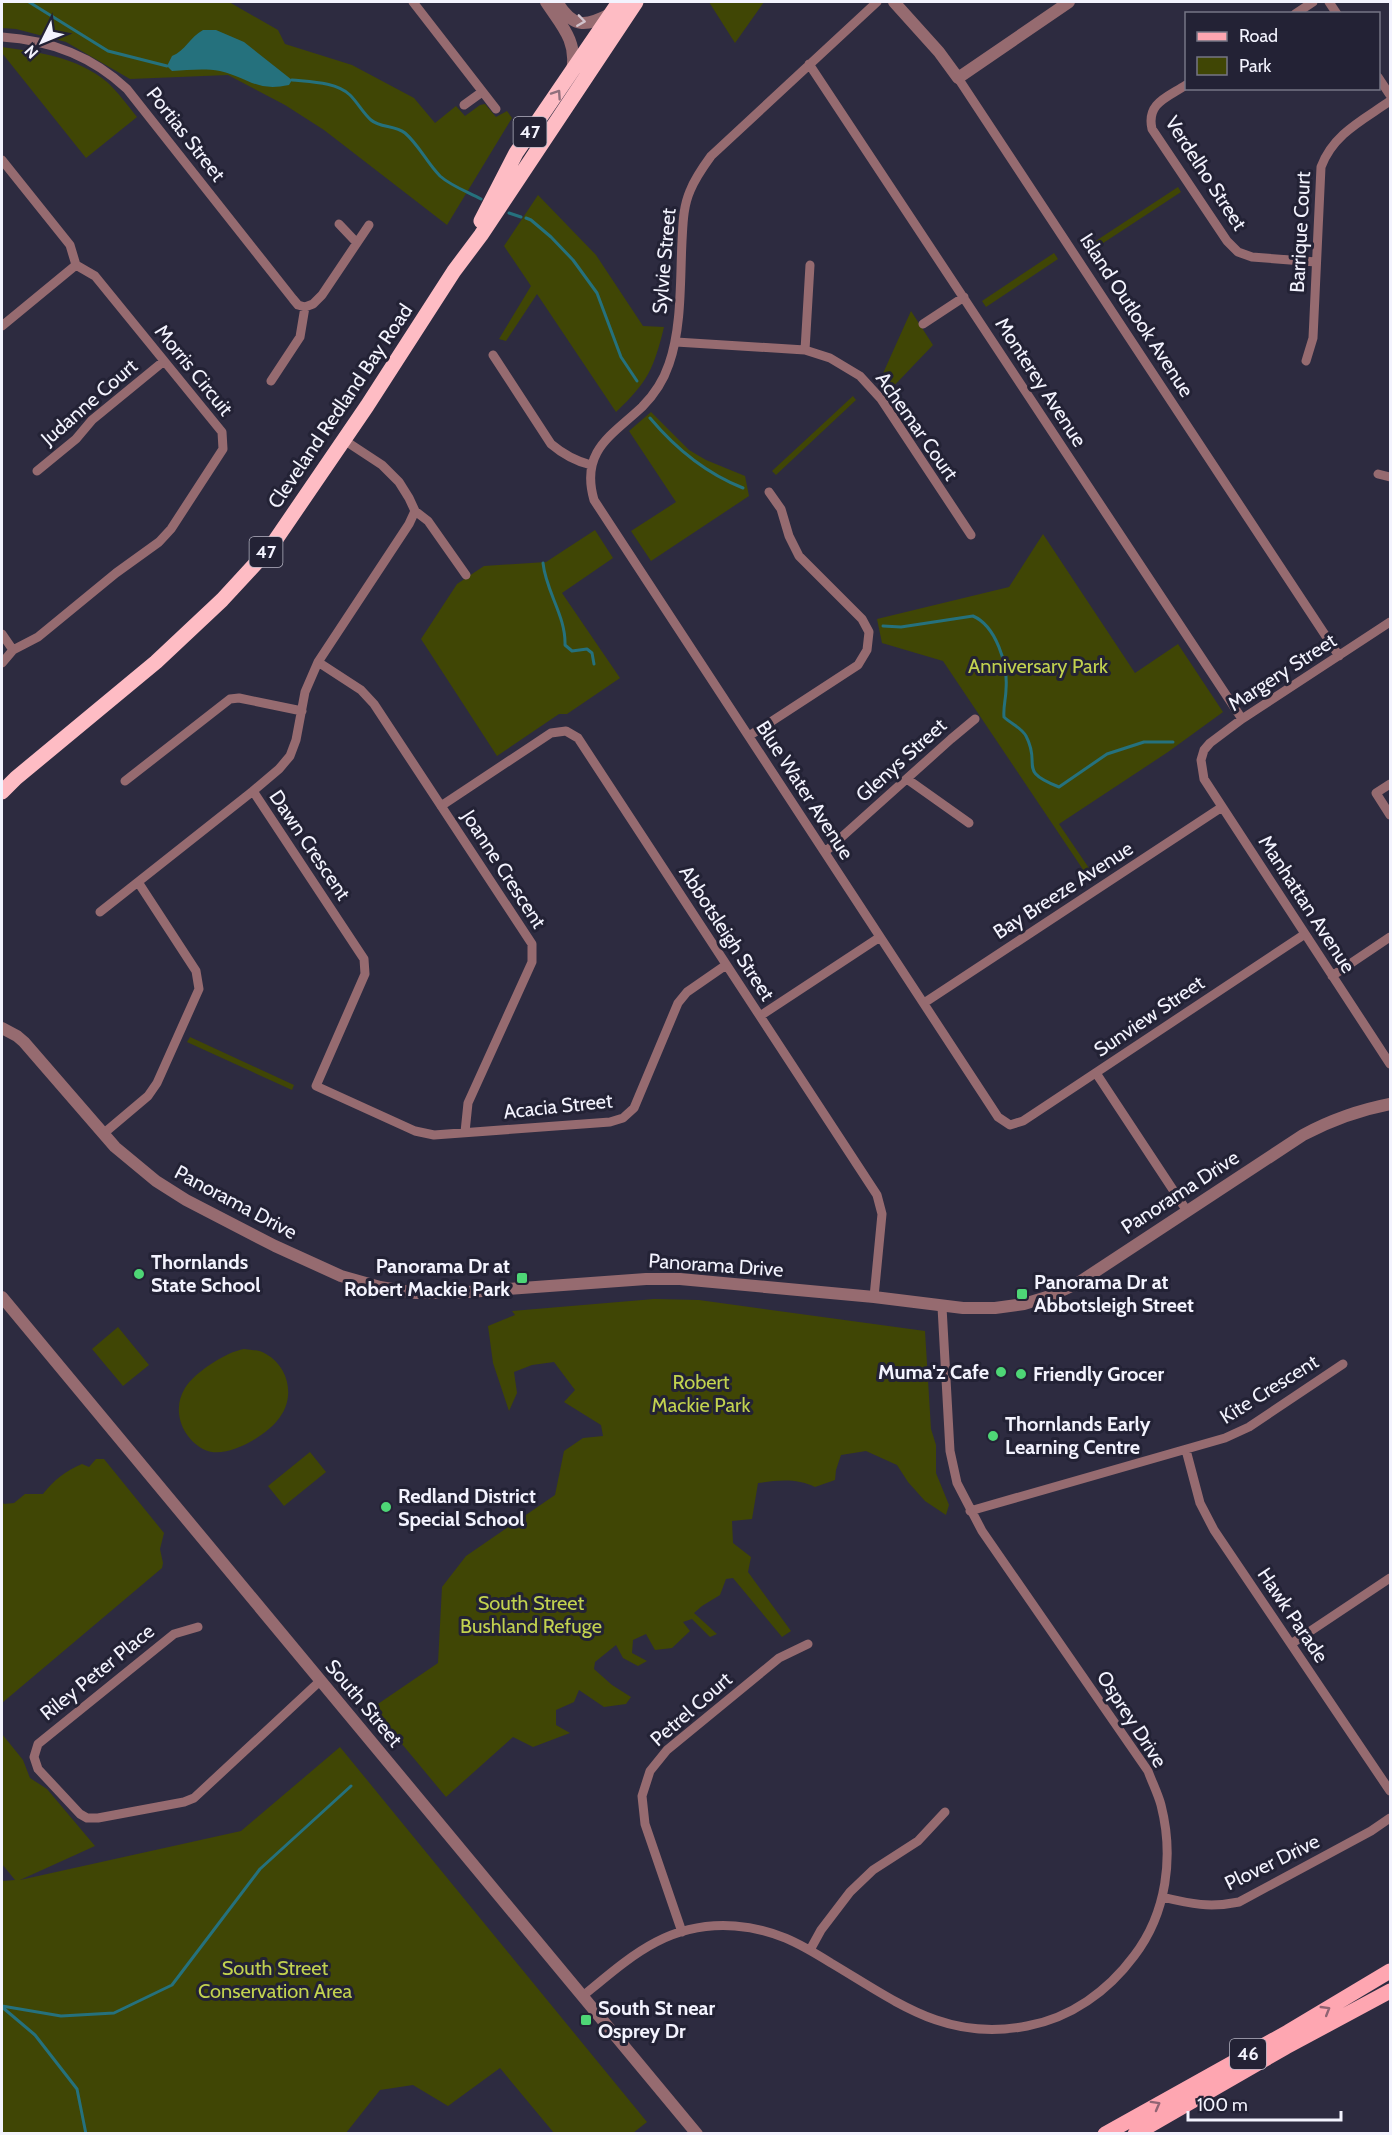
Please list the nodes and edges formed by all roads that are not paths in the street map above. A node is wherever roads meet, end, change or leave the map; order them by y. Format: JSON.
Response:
{"nodes":[{"id":1,"x":412,"y":2,"type":"edge"},
{"id":2,"x":546,"y":2,"type":"edge"},
{"id":3,"x":556,"y":2,"type":"edge"},
{"id":4,"x":636,"y":2,"type":"edge"},
{"id":5,"x":877,"y":2,"type":"edge"},
{"id":6,"x":894,"y":2,"type":"edge"},
{"id":7,"x":1069,"y":2,"type":"edge"},
{"id":8,"x":1313,"y":2,"type":"edge"},
{"id":9,"x":616,"y":7,"type":"edge"},
{"id":10,"x":1297,"y":12,"type":"edge"},
{"id":11,"x":2,"y":37,"type":"edge"},
{"id":12,"x":809,"y":64,"type":"junction"},
{"id":13,"x":571,"y":72,"type":"junction"},
{"id":14,"x":958,"y":78,"type":"junction"},
{"id":15,"x":1380,"y":80,"type":"edge"},
{"id":16,"x":1185,"y":86,"type":"edge"},
{"id":17,"x":482,"y":92,"type":"junction"},
{"id":18,"x":1390,"y":95,"type":"edge"},
{"id":19,"x":574,"y":96,"type":"junction"},
{"id":20,"x":1390,"y":101,"type":"edge"},
{"id":21,"x":464,"y":105,"type":"dead end"},
{"id":22,"x":496,"y":109,"type":"dead end"},
{"id":23,"x":516,"y":153,"type":"junction"},
{"id":24,"x":3,"y":166,"type":"edge"},
{"id":25,"x":339,"y":224,"type":"dead end"},
{"id":26,"x":369,"y":225,"type":"dead end"},
{"id":27,"x":357,"y":243,"type":"junction"},
{"id":28,"x":1316,"y":261,"type":"junction"},
{"id":29,"x":76,"y":265,"type":"junction"},
{"id":30,"x":810,"y":265,"type":"dead end"},
{"id":31,"x":454,"y":272,"type":"junction"},
{"id":32,"x":964,"y":297,"type":"junction"},
{"id":33,"x":305,"y":307,"type":"junction"},
{"id":34,"x":922,"y":324,"type":"dead end"},
{"id":35,"x":2,"y":327,"type":"edge"},
{"id":36,"x":676,"y":342,"type":"junction"},
{"id":37,"x":805,"y":350,"type":"junction"},
{"id":38,"x":493,"y":355,"type":"dead end"},
{"id":39,"x":164,"y":361,"type":"junction"},
{"id":40,"x":1306,"y":361,"type":"dead end"},
{"id":41,"x":271,"y":381,"type":"dead end"},
{"id":42,"x":344,"y":440,"type":"junction"},
{"id":43,"x":591,"y":465,"type":"junction"},
{"id":44,"x":37,"y":471,"type":"dead end"},
{"id":45,"x":1378,"y":474,"type":"dead end"},
{"id":46,"x":1390,"y":477,"type":"edge"},
{"id":47,"x":769,"y":492,"type":"dead end"},
{"id":48,"x":415,"y":511,"type":"junction"},
{"id":49,"x":970,"y":535,"type":"dead end"},
{"id":50,"x":465,"y":575,"type":"dead end"},
{"id":51,"x":1390,"y":622,"type":"edge"},
{"id":52,"x":2,"y":634,"type":"edge"},
{"id":53,"x":13,"y":650,"type":"junction"},
{"id":54,"x":1339,"y":656,"type":"junction"},
{"id":55,"x":318,"y":662,"type":"junction"},
{"id":56,"x":2,"y":663,"type":"edge"},
{"id":57,"x":302,"y":711,"type":"junction"},
{"id":58,"x":975,"y":719,"type":"dead end"},
{"id":59,"x":1242,"y":719,"type":"junction"},
{"id":60,"x":749,"y":736,"type":"junction"},
{"id":61,"x":1201,"y":760,"type":"joint"},
{"id":62,"x":907,"y":779,"type":"junction"},
{"id":63,"x":125,"y":781,"type":"dead end"},
{"id":64,"x":1390,"y":784,"type":"edge"},
{"id":65,"x":2,"y":790,"type":"edge"},
{"id":66,"x":253,"y":792,"type":"junction"},
{"id":67,"x":441,"y":806,"type":"junction"},
{"id":68,"x":1222,"y":807,"type":"junction"},
{"id":69,"x":1390,"y":815,"type":"edge"},
{"id":70,"x":969,"y":823,"type":"dead end"},
{"id":71,"x":825,"y":852,"type":"junction"},
{"id":72,"x":138,"y":882,"type":"junction"},
{"id":73,"x":100,"y":912,"type":"dead end"},
{"id":74,"x":1305,"y":934,"type":"junction"},
{"id":75,"x":880,"y":937,"type":"junction"},
{"id":76,"x":1390,"y":937,"type":"edge"},
{"id":77,"x":726,"y":965,"type":"junction"},
{"id":78,"x":1332,"y":976,"type":"junction"},
{"id":79,"x":924,"y":1003,"type":"junction"},
{"id":80,"x":760,"y":1016,"type":"junction"},
{"id":81,"x":2,"y":1028,"type":"edge"},
{"id":82,"x":1390,"y":1064,"type":"edge"},
{"id":83,"x":1096,"y":1073,"type":"junction"},
{"id":84,"x":316,"y":1086,"type":"joint"},
{"id":85,"x":1390,"y":1104,"type":"edge"},
{"id":86,"x":1010,"y":1125,"type":"joint"},
{"id":87,"x":465,"y":1132,"type":"junction"},
{"id":88,"x":103,"y":1134,"type":"junction"},
{"id":89,"x":1187,"y":1211,"type":"junction"},
{"id":90,"x":2,"y":1297,"type":"edge"},
{"id":91,"x":874,"y":1297,"type":"junction"},
{"id":92,"x":942,"y":1307,"type":"junction"},
{"id":93,"x":1343,"y":1364,"type":"dead end"},
{"id":94,"x":1186,"y":1450,"type":"junction"},
{"id":95,"x":970,"y":1511,"type":"junction"},
{"id":96,"x":1390,"y":1578,"type":"edge"},
{"id":97,"x":198,"y":1627,"type":"dead end"},
{"id":98,"x":808,"y":1644,"type":"dead end"},
{"id":99,"x":1291,"y":1644,"type":"junction"},
{"id":100,"x":320,"y":1681,"type":"junction"},
{"id":101,"x":1390,"y":1791,"type":"edge"},
{"id":102,"x":945,"y":1812,"type":"dead end"},
{"id":103,"x":1390,"y":1818,"type":"edge"},
{"id":104,"x":1162,"y":1898,"type":"junction"},
{"id":105,"x":682,"y":1932,"type":"junction"},
{"id":106,"x":810,"y":1950,"type":"junction"},
{"id":107,"x":1390,"y":1971,"type":"edge"},
{"id":108,"x":1390,"y":1991,"type":"edge"},
{"id":109,"x":584,"y":1995,"type":"junction"},
{"id":110,"x":697,"y":2133,"type":"edge"},
{"id":111,"x":1105,"y":2133,"type":"edge"},
{"id":112,"x":1135,"y":2133,"type":"edge"}],
"edges":[{"from":1,"to":17,"type":"street"},
{"from":2,"to":13,"type":"street"},
{"from":3,"to":9,"type":"street","one_way":true},
{"from":4,"to":19,"type":"highway","name":"Cleveland Redland Bay Road","number":"47"},
{"from":5,"to":12,"type":"street","name":"Sylvie Street"},
{"from":6,"to":14,"type":"street","name":"Island Outlook Avenue"},
{"from":7,"to":14,"type":"street"},
{"from":8,"to":10,"type":"street"},
{"from":9,"to":13,"type":"highway","name":"Cleveland Redland Bay Road","number":"47"},
{"from":11,"to":33,"type":"street","name":"Portias Street"},
{"from":12,"to":32,"type":"street","name":"Monterey Avenue"},
{"from":12,"to":36,"type":"street","name":"Sylvie Street"},
{"from":23,"to":13,"type":"highway","name":"Cleveland Redland Bay Road","number":"47","one_way":true},
{"from":14,"to":54,"type":"street","name":"Island Outlook Avenue"},
{"from":15,"to":18,"type":"street"},
{"from":16,"to":28,"type":"street","name":"Verdelho Street"},
{"from":17,"to":21,"type":"street"},
{"from":17,"to":22,"type":"street"},
{"from":19,"to":23,"type":"highway"},
{"from":19,"to":31,"type":"highway","name":"Cleveland Redland Bay Road","number":"47"},
{"from":20,"to":28,"type":"street","name":"Barrique Court"},
{"from":23,"to":31,"type":"highway","name":"Cleveland Redland Bay Road","number":"47"},
{"from":24,"to":29,"type":"street"},
{"from":25,"to":27,"type":"street"},
{"from":26,"to":27,"type":"street"},
{"from":27,"to":33,"type":"street"},
{"from":28,"to":40,"type":"street","name":"Barrique Court"},
{"from":29,"to":35,"type":"street"},
{"from":29,"to":39,"type":"street","name":"Morris Circuit"},
{"from":30,"to":37,"type":"street"},
{"from":31,"to":42,"type":"highway","name":"Cleveland Redland Bay Road","number":"47"},
{"from":32,"to":34,"type":"street"},
{"from":32,"to":59,"type":"street","name":"Monterey Avenue"},
{"from":33,"to":41,"type":"street"},
{"from":36,"to":37,"type":"street","name":"Achemar Court"},
{"from":36,"to":43,"type":"street","name":"Sylvie Street"},
{"from":37,"to":49,"type":"street","name":"Achemar Court"},
{"from":38,"to":43,"type":"street"},
{"from":39,"to":44,"type":"street","name":"Judanne Court"},
{"from":39,"to":53,"type":"street","name":"Morris Circuit"},
{"from":42,"to":48,"type":"street"},
{"from":42,"to":65,"type":"highway","name":"Cleveland Redland Bay Road","number":"47"},
{"from":43,"to":60,"type":"street","name":"Blue Water Avenue"},
{"from":45,"to":46,"type":"street"},
{"from":47,"to":60,"type":"street"},
{"from":48,"to":50,"type":"street"},
{"from":48,"to":55,"type":"street","name":"Dawn Crescent"},
{"from":51,"to":54,"type":"street","name":"Margery Street"},
{"from":52,"to":53,"type":"street"},
{"from":53,"to":56,"type":"street","name":"Morris Circuit"},
{"from":54,"to":59,"type":"street","name":"Margery Street"},
{"from":55,"to":57,"type":"street","name":"Dawn Crescent"},
{"from":55,"to":67,"type":"street","name":"Joanne Crescent"},
{"from":57,"to":63,"type":"street"},
{"from":57,"to":66,"type":"street","name":"Dawn Crescent"},
{"from":58,"to":62,"type":"street","name":"Glenys Street"},
{"from":59,"to":61,"type":"street","name":"Margery Street"},
{"from":60,"to":71,"type":"street","name":"Blue Water Avenue"},
{"from":61,"to":68,"type":"street","name":"Manhattan Avenue"},
{"from":62,"to":70,"type":"street"},
{"from":62,"to":71,"type":"street","name":"Glenys Street"},
{"from":64,"to":69,"type":"street"},
{"from":66,"to":72,"type":"street"},
{"from":66,"to":84,"type":"street","name":"Dawn Crescent"},
{"from":67,"to":77,"type":"street","name":"Abbotsleigh Street"},
{"from":67,"to":87,"type":"street","name":"Joanne Crescent"},
{"from":68,"to":74,"type":"street","name":"Manhattan Avenue"},
{"from":68,"to":79,"type":"street","name":"Bay Breeze Avenue"},
{"from":71,"to":75,"type":"street","name":"Blue Water Avenue"},
{"from":72,"to":73,"type":"street"},
{"from":72,"to":88,"type":"street"},
{"from":74,"to":78,"type":"street","name":"Manhattan Avenue"},
{"from":74,"to":83,"type":"street","name":"Sunview Street"},
{"from":75,"to":79,"type":"street","name":"Blue Water Avenue"},
{"from":75,"to":80,"type":"street"},
{"from":76,"to":78,"type":"street"},
{"from":77,"to":80,"type":"street","name":"Abbotsleigh Street"},
{"from":77,"to":87,"type":"street","name":"Acacia Street"},
{"from":78,"to":82,"type":"street","name":"Manhattan Avenue"},
{"from":79,"to":86,"type":"street","name":"Blue Water Avenue"},
{"from":80,"to":91,"type":"street","name":"Abbotsleigh Street"},
{"from":81,"to":88,"type":"street","name":"Panorama Drive"},
{"from":83,"to":86,"type":"street","name":"Sunview Street"},
{"from":83,"to":89,"type":"street"},
{"from":84,"to":87,"type":"street","name":"Acacia Street"},
{"from":85,"to":89,"type":"street","name":"Panorama Drive"},
{"from":88,"to":91,"type":"street","name":"Panorama Drive"},
{"from":89,"to":92,"type":"street","name":"Panorama Drive"},
{"from":90,"to":100,"type":"street","name":"South Street"},
{"from":91,"to":92,"type":"street","name":"Panorama Drive"},
{"from":92,"to":95,"type":"street","name":"Osprey Drive"},
{"from":93,"to":94,"type":"street","name":"Kite Crescent"},
{"from":94,"to":95,"type":"street","name":"Kite Crescent"},
{"from":94,"to":99,"type":"street","name":"Hawk Parade"},
{"from":95,"to":104,"type":"street","name":"Osprey Drive"},
{"from":96,"to":99,"type":"street"},
{"from":97,"to":100,"type":"street","name":"Riley Peter Place"},
{"from":98,"to":105,"type":"street","name":"Petrel Court"},
{"from":99,"to":101,"type":"street","name":"Hawk Parade"},
{"from":100,"to":109,"type":"street","name":"South Street"},
{"from":102,"to":106,"type":"street"},
{"from":103,"to":104,"type":"street","name":"Plover Drive"},
{"from":104,"to":106,"type":"street","name":"Osprey Drive"},
{"from":105,"to":106,"type":"street","name":"Osprey Drive"},
{"from":105,"to":109,"type":"street","name":"Osprey Drive"},
{"from":111,"to":107,"type":"main road","number":"46","one_way":true},
{"from":108,"to":112,"type":"main road","number":"46"},
{"from":109,"to":110,"type":"street","name":"South Street"}]}
